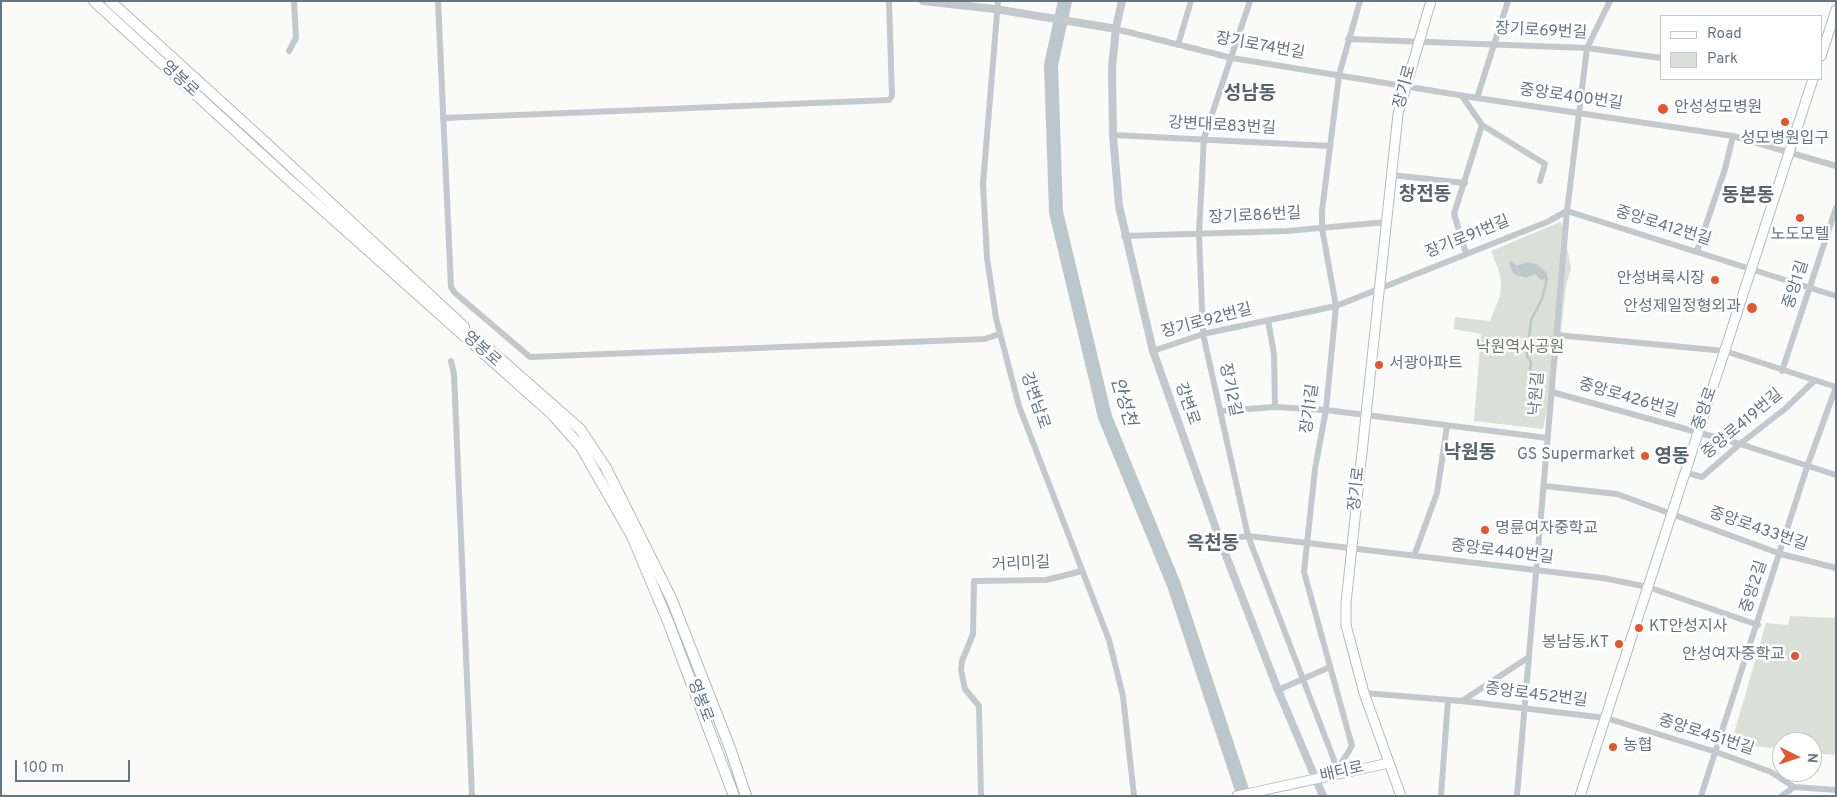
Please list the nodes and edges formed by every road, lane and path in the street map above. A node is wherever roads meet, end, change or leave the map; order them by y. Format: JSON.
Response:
{"nodes":[{"id":1,"x":94,"y":1,"type":"edge"},
{"id":2,"x":110,"y":1,"type":"edge"},
{"id":3,"x":294,"y":1,"type":"edge"},
{"id":4,"x":438,"y":1,"type":"edge"},
{"id":5,"x":889,"y":1,"type":"edge"},
{"id":6,"x":923,"y":1,"type":"edge"},
{"id":7,"x":1122,"y":1,"type":"edge"},
{"id":8,"x":1191,"y":1,"type":"edge"},
{"id":9,"x":1250,"y":1,"type":"edge"},
{"id":10,"x":1360,"y":1,"type":"edge"},
{"id":11,"x":1431,"y":1,"type":"edge"},
{"id":12,"x":1508,"y":1,"type":"edge"},
{"id":13,"x":1610,"y":1,"type":"edge"},
{"id":14,"x":996,"y":5,"type":"edge"},
{"id":15,"x":1836,"y":10,"type":"edge"},
{"id":16,"x":1113,"y":28,"type":"junction"},
{"id":17,"x":1832,"y":31,"type":"edge"},
{"id":18,"x":1348,"y":40,"type":"junction"},
{"id":19,"x":1418,"y":42,"type":"junction"},
{"id":20,"x":1495,"y":44,"type":"junction"},
{"id":21,"x":1178,"y":45,"type":"junction"},
{"id":22,"x":1587,"y":48,"type":"junction"},
{"id":23,"x":289,"y":51,"type":"dead end"},
{"id":24,"x":1822,"y":54,"type":"edge"},
{"id":25,"x":1232,"y":58,"type":"junction"},
{"id":26,"x":1660,"y":58,"type":"edge"},
{"id":27,"x":1340,"y":75,"type":"junction"},
{"id":28,"x":1813,"y":80,"type":"edge"},
{"id":29,"x":1405,"y":86,"type":"junction"},
{"id":30,"x":1462,"y":96,"type":"junction"},
{"id":31,"x":1477,"y":98,"type":"junction"},
{"id":32,"x":1578,"y":113,"type":"junction"},
{"id":33,"x":443,"y":118,"type":"junction"},
{"id":34,"x":1482,"y":125,"type":"junction"},
{"id":35,"x":1113,"y":136,"type":"junction"},
{"id":36,"x":1733,"y":136,"type":"junction"},
{"id":37,"x":1204,"y":138,"type":"junction"},
{"id":38,"x":1330,"y":146,"type":"junction"},
{"id":39,"x":1790,"y":152,"type":"junction"},
{"id":40,"x":1836,"y":166,"type":"edge"},
{"id":41,"x":1392,"y":175,"type":"junction"},
{"id":42,"x":1540,"y":181,"type":"dead end"},
{"id":43,"x":1465,"y":183,"type":"junction"},
{"id":44,"x":1836,"y":208,"type":"edge"},
{"id":45,"x":1567,"y":211,"type":"junction"},
{"id":46,"x":1387,"y":222,"type":"junction"},
{"id":47,"x":1322,"y":228,"type":"junction"},
{"id":48,"x":1200,"y":234,"type":"junction"},
{"id":49,"x":1124,"y":236,"type":"junction"},
{"id":50,"x":1697,"y":251,"type":"junction"},
{"id":51,"x":1466,"y":253,"type":"junction"},
{"id":52,"x":1752,"y":270,"type":"junction"},
{"id":53,"x":1811,"y":288,"type":"junction"},
{"id":54,"x":1380,"y":290,"type":"junction"},
{"id":55,"x":1836,"y":296,"type":"edge"},
{"id":56,"x":1336,"y":306,"type":"junction"},
{"id":57,"x":1268,"y":320,"type":"junction"},
{"id":58,"x":999,"y":334,"type":"junction"},
{"id":59,"x":1204,"y":334,"type":"junction"},
{"id":60,"x":1557,"y":335,"type":"junction"},
{"id":61,"x":1153,"y":351,"type":"junction"},
{"id":62,"x":1725,"y":352,"type":"junction"},
{"id":63,"x":451,"y":361,"type":"dead end"},
{"id":64,"x":1782,"y":371,"type":"junction"},
{"id":65,"x":1814,"y":381,"type":"junction"},
{"id":66,"x":1836,"y":387,"type":"edge"},
{"id":67,"x":1552,"y":392,"type":"junction"},
{"id":68,"x":1274,"y":407,"type":"junction"},
{"id":69,"x":1326,"y":410,"type":"junction"},
{"id":70,"x":1220,"y":411,"type":"junction"},
{"id":71,"x":1366,"y":416,"type":"junction"},
{"id":72,"x":1447,"y":426,"type":"junction"},
{"id":73,"x":1698,"y":432,"type":"junction"},
{"id":74,"x":1548,"y":438,"type":"junction"},
{"id":75,"x":1740,"y":444,"type":"junction"},
{"id":76,"x":1807,"y":467,"type":"junction"},
{"id":77,"x":1684,"y":472,"type":"junction"},
{"id":78,"x":1836,"y":475,"type":"edge"},
{"id":79,"x":1544,"y":486,"type":"junction"},
{"id":80,"x":1672,"y":515,"type":"junction"},
{"id":81,"x":1248,"y":536,"type":"junction"},
{"id":82,"x":1220,"y":540,"type":"junction"},
{"id":83,"x":1307,"y":543,"type":"junction"},
{"id":84,"x":1352,"y":549,"type":"junction"},
{"id":85,"x":1780,"y":554,"type":"junction"},
{"id":86,"x":1414,"y":556,"type":"junction"},
{"id":87,"x":1836,"y":568,"type":"edge"},
{"id":88,"x":1536,"y":570,"type":"junction"},
{"id":89,"x":1082,"y":571,"type":"junction"},
{"id":90,"x":1648,"y":586,"type":"junction"},
{"id":91,"x":1758,"y":625,"type":"junction"},
{"id":92,"x":1529,"y":658,"type":"junction"},
{"id":93,"x":1330,"y":667,"type":"junction"},
{"id":94,"x":1302,"y":681,"type":"junction"},
{"id":95,"x":1278,"y":690,"type":"junction"},
{"id":96,"x":1364,"y":693,"type":"junction"},
{"id":97,"x":1448,"y":700,"type":"junction"},
{"id":98,"x":1462,"y":701,"type":"junction"},
{"id":99,"x":1524,"y":707,"type":"junction"},
{"id":100,"x":1606,"y":718,"type":"junction"},
{"id":101,"x":1716,"y":752,"type":"junction"},
{"id":102,"x":1389,"y":763,"type":"junction"},
{"id":103,"x":1334,"y":774,"type":"junction"},
{"id":104,"x":1315,"y":780,"type":"junction"},
{"id":105,"x":1794,"y":788,"type":"junction"},
{"id":106,"x":1836,"y":790,"type":"edge"},
{"id":107,"x":472,"y":796,"type":"edge"},
{"id":108,"x":734,"y":796,"type":"edge"},
{"id":109,"x":746,"y":796,"type":"edge"},
{"id":110,"x":981,"y":796,"type":"edge"},
{"id":111,"x":1134,"y":796,"type":"edge"},
{"id":112,"x":1237,"y":796,"type":"edge"},
{"id":113,"x":1323,"y":796,"type":"edge"},
{"id":114,"x":1401,"y":796,"type":"edge"},
{"id":115,"x":1441,"y":796,"type":"edge"},
{"id":116,"x":1517,"y":796,"type":"edge"},
{"id":117,"x":1580,"y":796,"type":"edge"},
{"id":118,"x":1701,"y":796,"type":"edge"},
{"id":119,"x":1782,"y":796,"type":"edge"}],
"edges":[{"from":1,"to":108,"type":"main road","name":"영봉로"},
{"from":2,"to":109,"type":"main road","name":"영봉로"},
{"from":3,"to":23,"type":"street"},
{"from":4,"to":33,"type":"street"},
{"from":5,"to":33,"type":"street"},
{"from":6,"to":14,"type":"street"},
{"from":7,"to":16,"type":"street","name":"강변로"},
{"from":8,"to":21,"type":"street"},
{"from":9,"to":25,"type":"street","name":"장기2길"},
{"from":10,"to":18,"type":"street","name":"장기1길"},
{"from":11,"to":19,"type":"main road","name":"장기로"},
{"from":12,"to":20,"type":"street"},
{"from":13,"to":22,"type":"street","name":"낙원길"},
{"from":14,"to":16,"type":"street"},
{"from":14,"to":58,"type":"street","name":"강변남로"},
{"from":15,"to":17,"type":"main road"},
{"from":16,"to":21,"type":"street","name":"장기로74번길"},
{"from":16,"to":35,"type":"street","name":"강변로"},
{"from":17,"to":24,"type":"main road"},
{"from":18,"to":19,"type":"street"},
{"from":18,"to":27,"type":"street","name":"장기1길"},
{"from":19,"to":20,"type":"street","name":"장기로69번길"},
{"from":19,"to":29,"type":"main road","name":"장기로"},
{"from":20,"to":22,"type":"street","name":"장기로69번길"},
{"from":20,"to":31,"type":"street"},
{"from":21,"to":25,"type":"street","name":"장기로74번길"},
{"from":22,"to":26,"type":"street","name":"장기로69번길"},
{"from":22,"to":32,"type":"street","name":"낙원길"},
{"from":25,"to":27,"type":"street","name":"장기로74번길"},
{"from":25,"to":37,"type":"street","name":"장기2길"},
{"from":27,"to":29,"type":"street","name":"장기로74번길"},
{"from":27,"to":38,"type":"street","name":"장기1길"},
{"from":28,"to":39,"type":"main road","name":"중앙로"},
{"from":29,"to":30,"type":"street","name":"중앙로400번길"},
{"from":29,"to":41,"type":"main road","name":"장기로"},
{"from":30,"to":31,"type":"street","name":"중앙로400번길"},
{"from":30,"to":34,"type":"street"},
{"from":31,"to":32,"type":"street","name":"중앙로400번길"},
{"from":32,"to":36,"type":"street","name":"중앙로400번길"},
{"from":32,"to":45,"type":"street","name":"낙원길"},
{"from":33,"to":58,"type":"street"},
{"from":34,"to":42,"type":"street"},
{"from":34,"to":43,"type":"street"},
{"from":35,"to":37,"type":"street","name":"강변대로83번길"},
{"from":35,"to":49,"type":"street","name":"강변로"},
{"from":36,"to":39,"type":"street","name":"중앙로400번길"},
{"from":36,"to":50,"type":"street"},
{"from":37,"to":38,"type":"street","name":"강변대로83번길"},
{"from":37,"to":48,"type":"street","name":"장기2길"},
{"from":38,"to":47,"type":"street","name":"장기1길"},
{"from":39,"to":40,"type":"street","name":"중앙로400번길"},
{"from":39,"to":52,"type":"main road","name":"중앙로"},
{"from":41,"to":43,"type":"street"},
{"from":41,"to":46,"type":"main road","name":"장기로"},
{"from":43,"to":51,"type":"street"},
{"from":44,"to":53,"type":"street","name":"중앙1길"},
{"from":45,"to":50,"type":"street","name":"중앙로412번길"},
{"from":45,"to":51,"type":"street","name":"장기로91번길"},
{"from":45,"to":60,"type":"street","name":"낙원길"},
{"from":46,"to":47,"type":"street","name":"장기로86번길"},
{"from":46,"to":54,"type":"main road","name":"장기로"},
{"from":47,"to":48,"type":"street","name":"장기로86번길"},
{"from":47,"to":56,"type":"street","name":"장기1길"},
{"from":48,"to":49,"type":"street","name":"장기로86번길"},
{"from":48,"to":59,"type":"street","name":"장기2길"},
{"from":49,"to":61,"type":"street","name":"강변로"},
{"from":50,"to":52,"type":"street","name":"중앙로412번길"},
{"from":51,"to":54,"type":"street","name":"장기로91번길"},
{"from":52,"to":53,"type":"street","name":"중앙로412번길"},
{"from":52,"to":62,"type":"main road","name":"중앙로"},
{"from":53,"to":55,"type":"street","name":"중앙로412번길"},
{"from":53,"to":64,"type":"street","name":"중앙1길"},
{"from":54,"to":56,"type":"street","name":"장기로92번길"},
{"from":54,"to":71,"type":"main road","name":"장기로"},
{"from":56,"to":57,"type":"street","name":"장기로92번길"},
{"from":56,"to":69,"type":"street","name":"장기1길"},
{"from":57,"to":59,"type":"street","name":"장기로92번길"},
{"from":57,"to":68,"type":"street","name":"장기로92번길"},
{"from":58,"to":89,"type":"street","name":"강변남로"},
{"from":59,"to":61,"type":"street","name":"장기로92번길"},
{"from":59,"to":70,"type":"street","name":"장기2길"},
{"from":60,"to":62,"type":"street","name":"중앙로419번길"},
{"from":60,"to":67,"type":"street","name":"낙원길"},
{"from":61,"to":82,"type":"street","name":"강변로"},
{"from":62,"to":64,"type":"street","name":"중앙로419번길"},
{"from":62,"to":73,"type":"main road","name":"중앙로"},
{"from":63,"to":107,"type":"street"},
{"from":64,"to":65,"type":"street","name":"중앙로419번길"},
{"from":65,"to":66,"type":"street","name":"중앙로419번길"},
{"from":65,"to":75,"type":"street","name":"중앙로419번길"},
{"from":66,"to":76,"type":"street","name":"중앙2길"},
{"from":67,"to":73,"type":"street","name":"중앙로426번길"},
{"from":67,"to":74,"type":"street","name":"낙원길"},
{"from":68,"to":69,"type":"street"},
{"from":68,"to":70,"type":"street"},
{"from":69,"to":71,"type":"street"},
{"from":69,"to":83,"type":"street","name":"장기1길"},
{"from":70,"to":81,"type":"street","name":"장기2길"},
{"from":71,"to":72,"type":"street"},
{"from":71,"to":84,"type":"main road","name":"장기로"},
{"from":72,"to":74,"type":"street"},
{"from":72,"to":86,"type":"street"},
{"from":73,"to":75,"type":"street","name":"중앙로426번길"},
{"from":73,"to":77,"type":"main road","name":"중앙로"},
{"from":74,"to":79,"type":"street","name":"낙원길"},
{"from":75,"to":76,"type":"street","name":"중앙로426번길"},
{"from":75,"to":77,"type":"street","name":"중앙로419번길"},
{"from":76,"to":78,"type":"street","name":"중앙로426번길"},
{"from":76,"to":85,"type":"street","name":"중앙2길"},
{"from":77,"to":80,"type":"main road","name":"중앙로"},
{"from":79,"to":80,"type":"street","name":"중앙로433번길"},
{"from":79,"to":88,"type":"street","name":"낙원길"},
{"from":80,"to":85,"type":"street","name":"중앙로433번길"},
{"from":80,"to":90,"type":"main road","name":"중앙로"},
{"from":81,"to":82,"type":"street","name":"중앙로440번길"},
{"from":81,"to":83,"type":"street","name":"중앙로440번길"},
{"from":81,"to":94,"type":"street","name":"장기2길"},
{"from":82,"to":95,"type":"street","name":"강변로"},
{"from":83,"to":84,"type":"street","name":"중앙로440번길"},
{"from":83,"to":93,"type":"street","name":"장기1길"},
{"from":84,"to":86,"type":"street","name":"중앙로440번길"},
{"from":84,"to":96,"type":"main road","name":"장기로"},
{"from":85,"to":87,"type":"street","name":"중앙로433번길"},
{"from":85,"to":91,"type":"street","name":"중앙2길"},
{"from":86,"to":88,"type":"street","name":"중앙로440번길"},
{"from":88,"to":90,"type":"street","name":"중앙로440번길"},
{"from":88,"to":92,"type":"street","name":"낙원길"},
{"from":89,"to":110,"type":"street","name":"거리미길"},
{"from":89,"to":111,"type":"street","name":"강변남로"},
{"from":90,"to":91,"type":"street","name":"중앙로440번길"},
{"from":90,"to":100,"type":"main road","name":"중앙로"},
{"from":91,"to":101,"type":"street","name":"중앙2길"},
{"from":92,"to":98,"type":"street","name":"중앙로452번길"},
{"from":92,"to":99,"type":"street","name":"낙원길"},
{"from":93,"to":94,"type":"street"},
{"from":93,"to":103,"type":"street","name":"장기1길"},
{"from":94,"to":95,"type":"street"},
{"from":94,"to":103,"type":"street","name":"장기2길"},
{"from":95,"to":104,"type":"street","name":"강변로"},
{"from":96,"to":97,"type":"street","name":"중앙로452번길"},
{"from":96,"to":102,"type":"main road","name":"장기로"},
{"from":97,"to":98,"type":"street","name":"중앙로452번길"},
{"from":97,"to":115,"type":"street"},
{"from":98,"to":99,"type":"street","name":"중앙로452번길"},
{"from":99,"to":100,"type":"street","name":"중앙로452번길"},
{"from":99,"to":116,"type":"street","name":"낙원길"},
{"from":100,"to":101,"type":"street","name":"중앙로451번길"},
{"from":100,"to":117,"type":"main road","name":"중앙로"},
{"from":101,"to":105,"type":"street","name":"중앙로451번길"},
{"from":101,"to":118,"type":"street","name":"중앙2길"},
{"from":102,"to":103,"type":"main road","name":"배티로"},
{"from":102,"to":114,"type":"main road","name":"장기로"},
{"from":103,"to":104,"type":"main road","name":"배티로"},
{"from":104,"to":112,"type":"main road","name":"배티로"},
{"from":104,"to":113,"type":"street","name":"강변로"},
{"from":105,"to":106,"type":"street"},
{"from":105,"to":119,"type":"street"}]}
